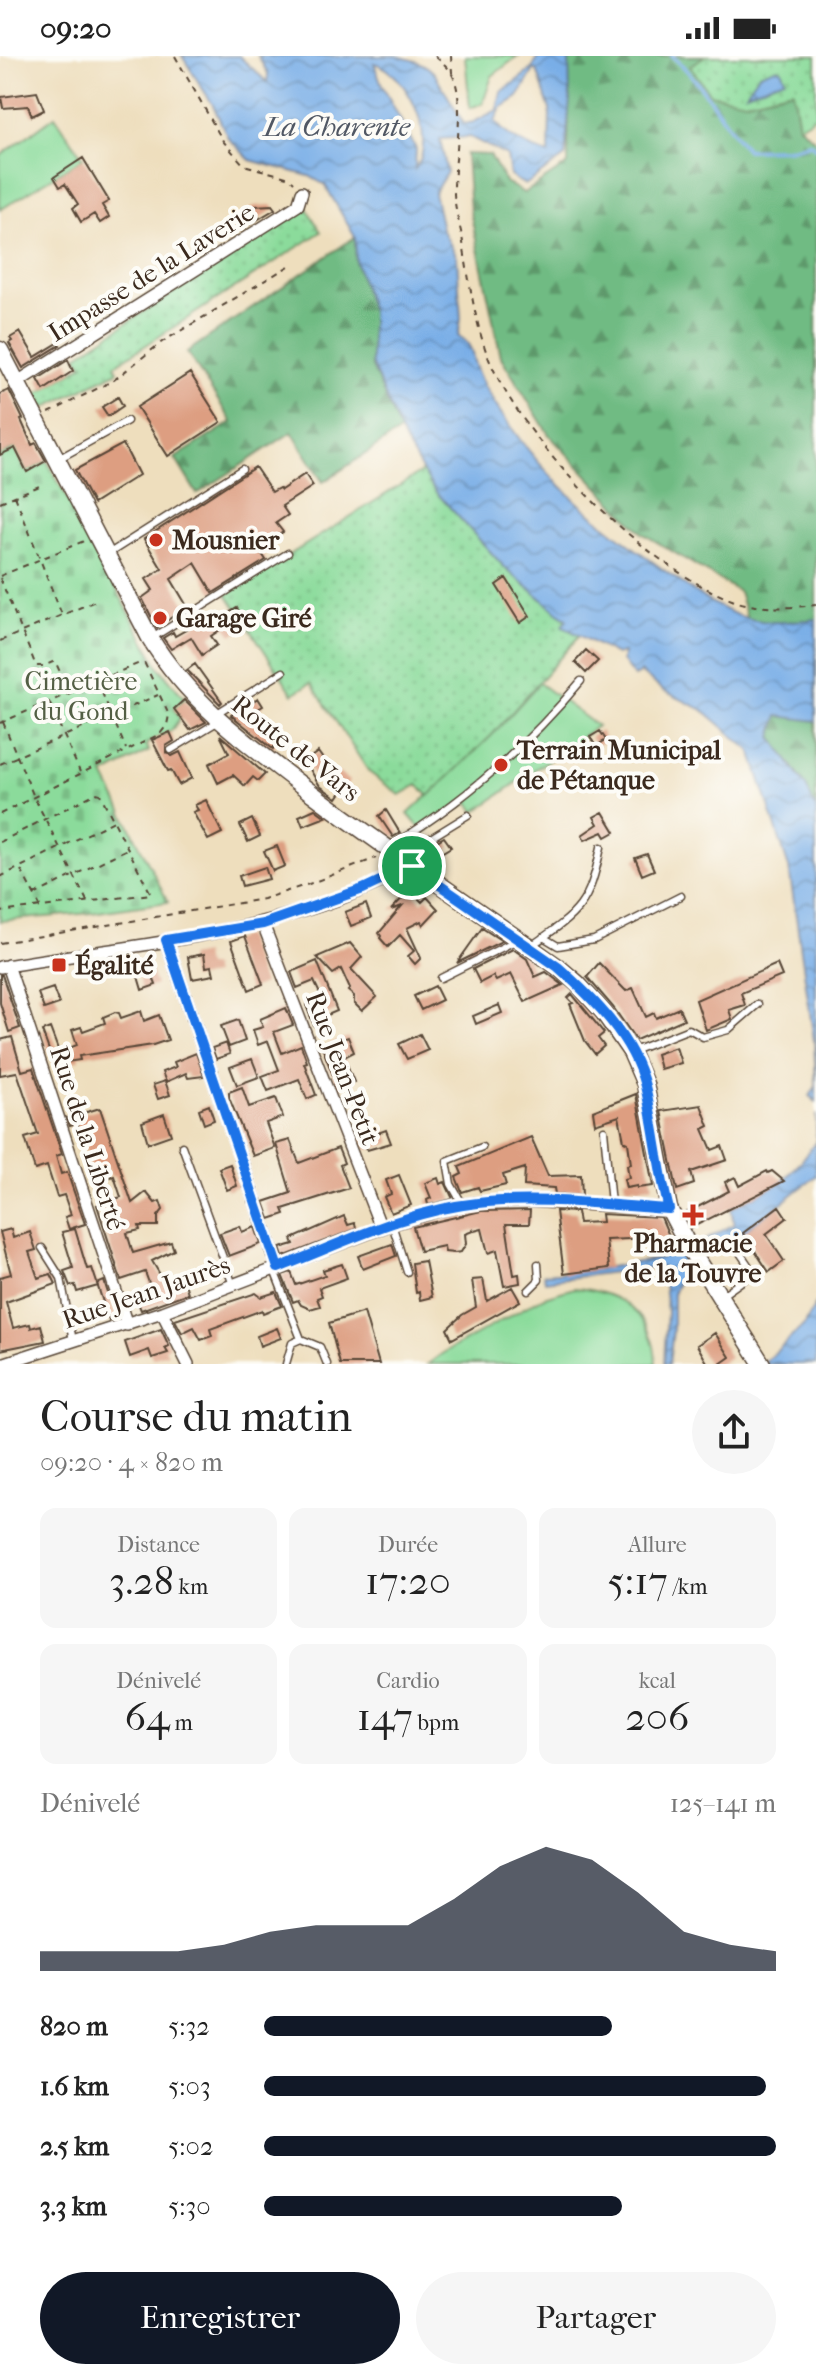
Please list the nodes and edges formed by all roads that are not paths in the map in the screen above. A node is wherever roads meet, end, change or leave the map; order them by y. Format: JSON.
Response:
{"nodes":[{"id":1,"x":302,"y":192,"type":"road end"},
{"id":2,"x":0,"y":350,"type":"edge"},
{"id":3,"x":16,"y":383,"type":"junction"},
{"id":4,"x":127,"y":421,"type":"dead end"},
{"id":5,"x":57,"y":459,"type":"junction"},
{"id":6,"x":242,"y":469,"type":"dead end"},
{"id":7,"x":288,"y":553,"type":"dead end"},
{"id":8,"x":108,"y":554,"type":"junction"},
{"id":9,"x":150,"y":638,"type":"junction"},
{"id":10,"x":283,"y":672,"type":"dead end"},
{"id":11,"x":581,"y":681,"type":"dead end"},
{"id":12,"x":217,"y":718,"type":"junction"},
{"id":13,"x":171,"y":750,"type":"dead end"},
{"id":14,"x":468,"y":815,"type":"dead end"},
{"id":15,"x":601,"y":847,"type":"dead end"},
{"id":16,"x":399,"y":857,"type":"junction"},
{"id":17,"x":681,"y":896,"type":"dead end"},
{"id":18,"x":263,"y":924,"type":"junction"},
{"id":19,"x":166,"y":940,"type":"junction"},
{"id":20,"x":530,"y":941,"type":"junction"},
{"id":21,"x":4,"y":966,"type":"edge"},
{"id":22,"x":441,"y":978,"type":"dead end"},
{"id":23,"x":758,"y":1004,"type":"dead end"},
{"id":24,"x":631,"y":1052,"type":"junction"},
{"id":25,"x":604,"y":1130,"type":"dead end"},
{"id":26,"x":182,"y":1146,"type":"dead end"},
{"id":27,"x":482,"y":1147,"type":"dead end"},
{"id":28,"x":611,"y":1204,"type":"junction"},
{"id":29,"x":463,"y":1205,"type":"junction"},
{"id":30,"x":669,"y":1209,"type":"junction"},
{"id":31,"x":386,"y":1226,"type":"junction"},
{"id":32,"x":736,"y":1247,"type":"dead end"},
{"id":33,"x":42,"y":1248,"type":"dead end"},
{"id":34,"x":538,"y":1264,"type":"dead end"},
{"id":35,"x":276,"y":1269,"type":"junction"},
{"id":36,"x":407,"y":1272,"type":"dead end"},
{"id":37,"x":233,"y":1285,"type":"junction"},
{"id":38,"x":528,"y":1291,"type":"dead end"},
{"id":39,"x":719,"y":1297,"type":"junction"},
{"id":40,"x":162,"y":1312,"type":"junction"},
{"id":41,"x":127,"y":1325,"type":"junction"},
{"id":42,"x":301,"y":1339,"type":"junction"},
{"id":43,"x":73,"y":1341,"type":"junction"},
{"id":44,"x":26,"y":1360,"type":"edge"},
{"id":45,"x":5,"y":1362,"type":"edge"},
{"id":46,"x":760,"y":1362,"type":"edge"},
{"id":47,"x":188,"y":1364,"type":"edge"},
{"id":48,"x":286,"y":1364,"type":"edge"},
{"id":49,"x":327,"y":1364,"type":"edge"}],
"edges":[{"from":1,"to":3,"type":"street","name":"Impasse de la Laverie"},
{"from":2,"to":3,"type":"main road","name":"Route de Vars"},
{"from":3,"to":5,"type":"main road","name":"Route de Vars"},
{"from":4,"to":5,"type":"lane"},
{"from":5,"to":8,"type":"main road","name":"Route de Vars"},
{"from":6,"to":8,"type":"lane"},
{"from":7,"to":9,"type":"lane"},
{"from":8,"to":9,"type":"main road","name":"Route de Vars"},
{"from":9,"to":12,"type":"main road","name":"Route de Vars"},
{"from":10,"to":12,"type":"lane"},
{"from":11,"to":16,"type":"lane"},
{"from":12,"to":13,"type":"lane"},
{"from":12,"to":16,"type":"main road","name":"Route de Vars"},
{"from":14,"to":16,"type":"lane"},
{"from":15,"to":20,"type":"lane"},
{"from":16,"to":18,"type":"street"},
{"from":16,"to":20,"type":"main road","name":"Route de Vars"},
{"from":17,"to":20,"type":"lane"},
{"from":18,"to":19,"type":"street"},
{"from":18,"to":31,"type":"street","name":"Rue Jean-Petit"},
{"from":19,"to":21,"type":"street"},
{"from":19,"to":35,"type":"street"},
{"from":20,"to":22,"type":"lane"},
{"from":20,"to":24,"type":"main road","name":"Route de Vars"},
{"from":21,"to":41,"type":"street","name":"Rue de la Liberté"},
{"from":23,"to":24,"type":"lane"},
{"from":24,"to":30,"type":"main road","name":"Route de Vars"},
{"from":25,"to":28,"type":"lane"},
{"from":26,"to":37,"type":"lane"},
{"from":27,"to":29,"type":"lane"},
{"from":28,"to":29,"type":"street","name":"Rue Jean Jaurès"},
{"from":28,"to":30,"type":"street","name":"Rue Jean Jaurès"},
{"from":29,"to":31,"type":"street","name":"Rue Jean Jaurès"},
{"from":30,"to":39,"type":"main road","name":"Route de Vars"},
{"from":31,"to":35,"type":"street","name":"Rue Jean Jaurès"},
{"from":31,"to":36,"type":"lane"},
{"from":32,"to":39,"type":"lane"},
{"from":33,"to":43,"type":"lane"},
{"from":34,"to":38,"type":"lane"},
{"from":35,"to":37,"type":"street","name":"Rue Jean Jaurès"},
{"from":35,"to":42,"type":"lane"},
{"from":37,"to":40,"type":"street","name":"Rue Jean Jaurès"},
{"from":39,"to":46,"type":"main road","name":"Route de Vars"},
{"from":40,"to":41,"type":"street","name":"Rue Jean Jaurès"},
{"from":40,"to":47,"type":"street"},
{"from":41,"to":43,"type":"street","name":"Rue Jean Jaurès"},
{"from":42,"to":48,"type":"lane"},
{"from":42,"to":49,"type":"lane"},
{"from":43,"to":44,"type":"street","name":"Rue Jean Jaurès"},
{"from":44,"to":45,"type":"street","name":"Rue Jean Jaurès"}]}
